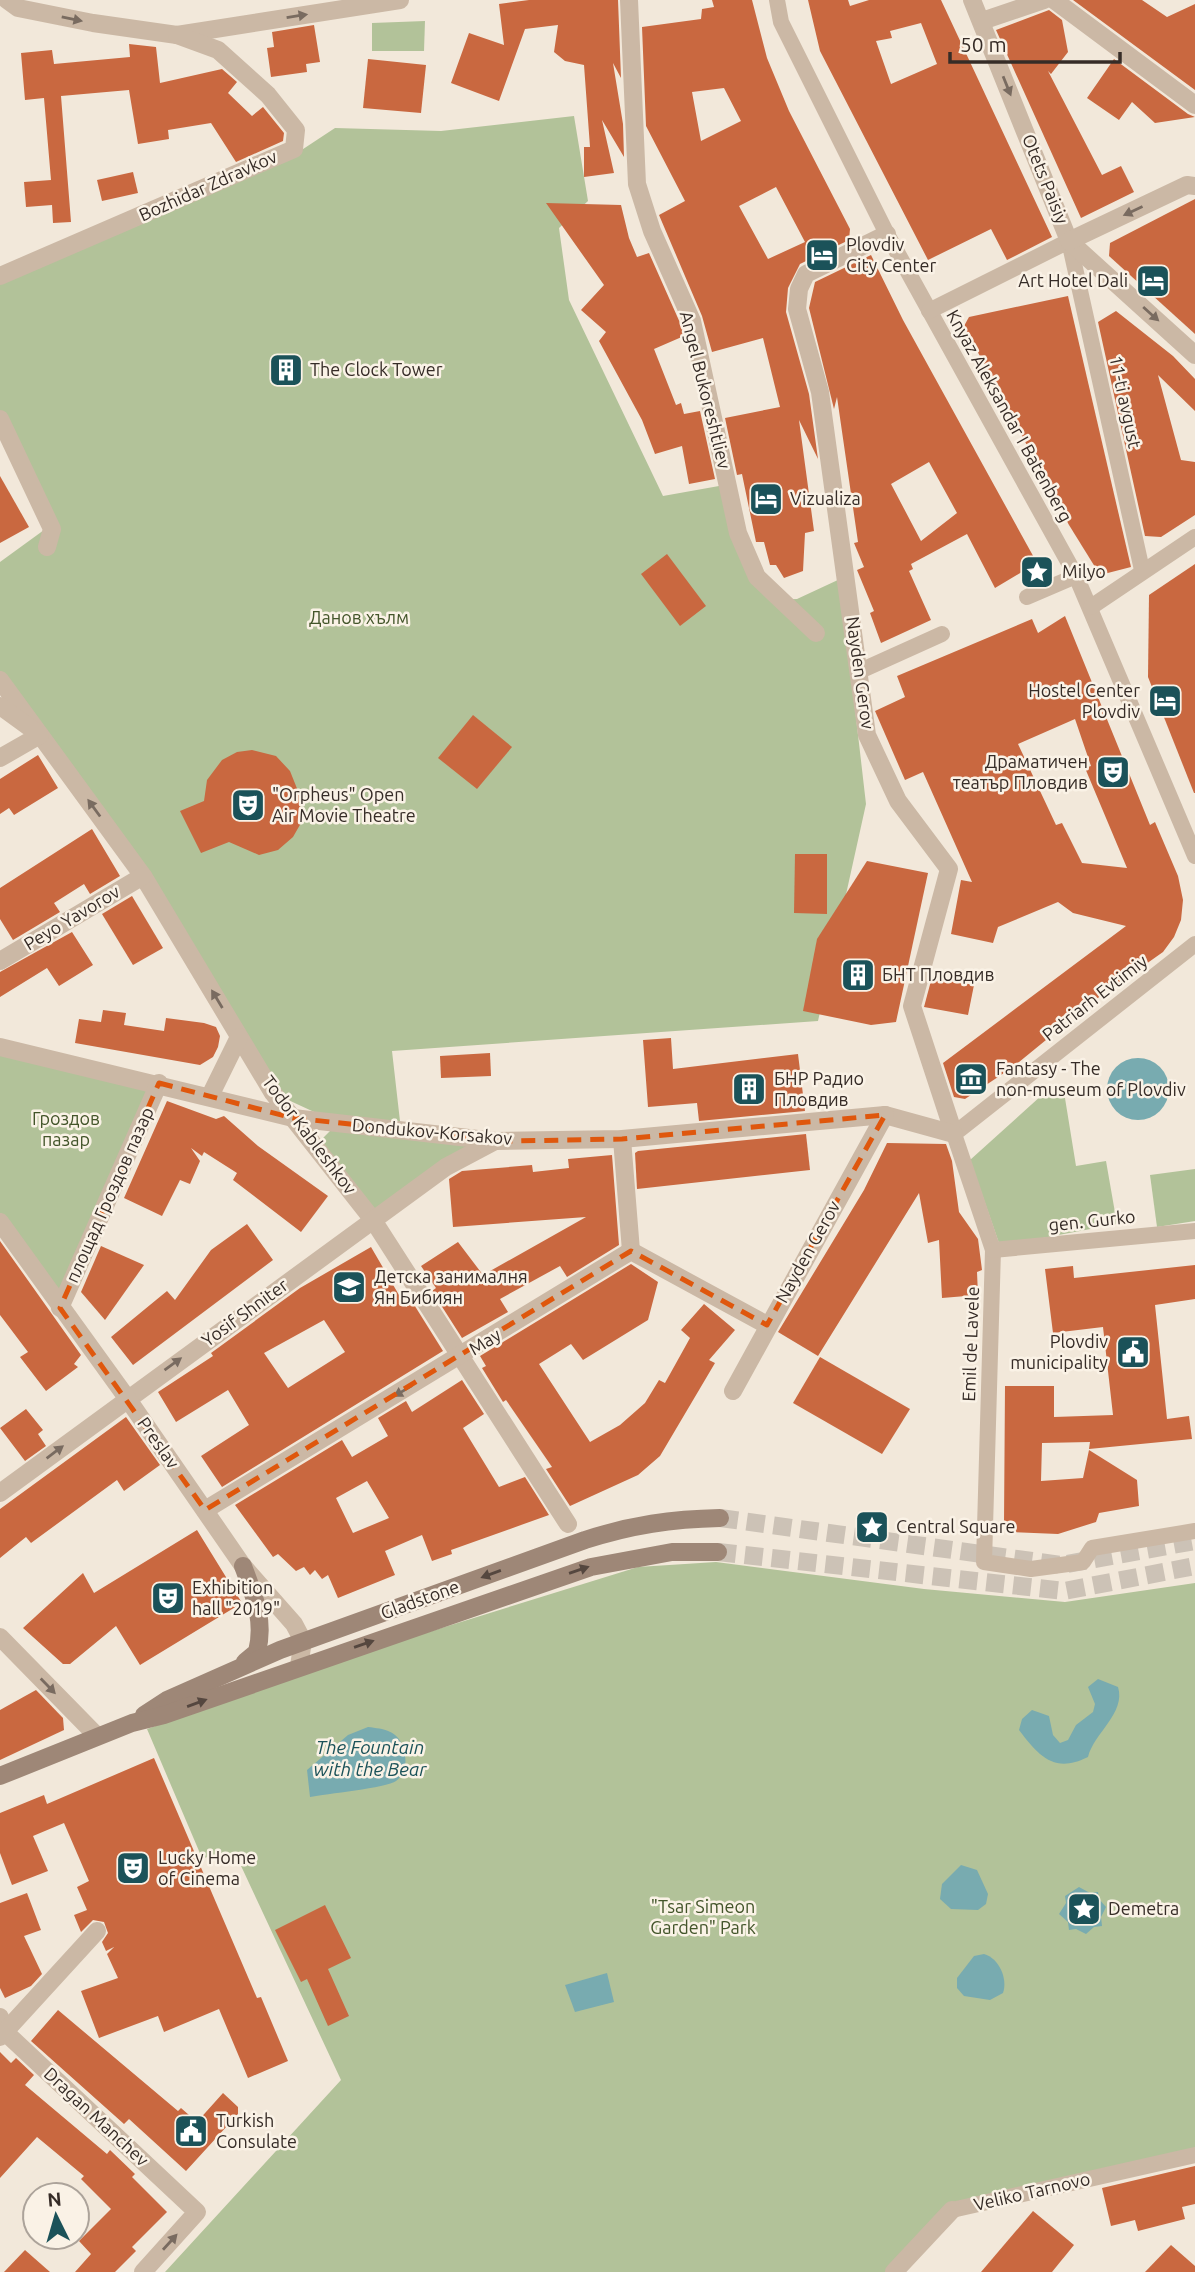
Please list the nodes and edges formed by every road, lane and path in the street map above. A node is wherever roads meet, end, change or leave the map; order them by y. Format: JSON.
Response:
{"nodes":[{"id":1,"x":7,"y":0,"type":"edge"},
{"id":2,"x":400,"y":0,"type":"edge"},
{"id":3,"x":629,"y":0,"type":"edge"},
{"id":4,"x":778,"y":0,"type":"edge"},
{"id":5,"x":972,"y":0,"type":"edge"},
{"id":6,"x":1044,"y":0,"type":"edge"},
{"id":7,"x":1054,"y":0,"type":"edge"},
{"id":8,"x":982,"y":21,"type":"junction"},
{"id":9,"x":177,"y":35,"type":"junction"},
{"id":10,"x":1195,"y":105,"type":"edge"},
{"id":11,"x":1195,"y":186,"type":"edge"},
{"id":12,"x":887,"y":234,"type":"junction"},
{"id":13,"x":1069,"y":241,"type":"junction"},
{"id":14,"x":0,"y":276,"type":"edge"},
{"id":15,"x":929,"y":311,"type":"junction"},
{"id":16,"x":1195,"y":355,"type":"edge"},
{"id":17,"x":0,"y":419,"type":"edge"},
{"id":18,"x":1195,"y":537,"type":"edge"},
{"id":19,"x":47,"y":547,"type":"dead end"},
{"id":20,"x":1142,"y":570,"type":"junction"},
{"id":21,"x":1076,"y":576,"type":"junction"},
{"id":22,"x":1027,"y":597,"type":"dead end"},
{"id":23,"x":1091,"y":607,"type":"junction"},
{"id":24,"x":816,"y":633,"type":"dead end"},
{"id":25,"x":942,"y":634,"type":"dead end"},
{"id":26,"x":860,"y":671,"type":"junction"},
{"id":27,"x":0,"y":680,"type":"edge"},
{"id":28,"x":0,"y":706,"type":"edge"},
{"id":29,"x":40,"y":735,"type":"junction"},
{"id":30,"x":0,"y":758,"type":"edge"},
{"id":31,"x":1195,"y":856,"type":"edge"},
{"id":32,"x":143,"y":876,"type":"junction"},
{"id":33,"x":1195,"y":944,"type":"edge"},
{"id":34,"x":0,"y":961,"type":"edge"},
{"id":35,"x":239,"y":1037,"type":"junction"},
{"id":36,"x":0,"y":1047,"type":"edge"},
{"id":37,"x":159,"y":1083,"type":"junction"},
{"id":38,"x":210,"y":1096,"type":"junction"},
{"id":39,"x":886,"y":1115,"type":"junction"},
{"id":40,"x":293,"y":1118,"type":"junction"},
{"id":41,"x":954,"y":1134,"type":"junction"},
{"id":42,"x":622,"y":1139,"type":"junction"},
{"id":43,"x":495,"y":1141,"type":"junction"},
{"id":44,"x":373,"y":1220,"type":"junction"},
{"id":45,"x":0,"y":1222,"type":"edge"},
{"id":46,"x":1195,"y":1230,"type":"edge"},
{"id":47,"x":993,"y":1250,"type":"junction"},
{"id":48,"x":631,"y":1251,"type":"junction"},
{"id":49,"x":60,"y":1308,"type":"junction"},
{"id":50,"x":767,"y":1325,"type":"junction"},
{"id":51,"x":462,"y":1356,"type":"junction"},
{"id":52,"x":733,"y":1391,"type":"dead end"},
{"id":53,"x":127,"y":1398,"type":"junction"},
{"id":54,"x":0,"y":1493,"type":"edge"},
{"id":55,"x":205,"y":1510,"type":"junction"},
{"id":56,"x":720,"y":1518,"type":"tunnel mouth"},
{"id":57,"x":568,"y":1524,"type":"dead end"},
{"id":58,"x":1195,"y":1531,"type":"edge"},
{"id":59,"x":718,"y":1552,"type":"tunnel mouth"},
{"id":60,"x":243,"y":1566,"type":"junction"},
{"id":61,"x":0,"y":1637,"type":"edge"},
{"id":62,"x":303,"y":1641,"type":"junction"},
{"id":63,"x":242,"y":1665,"type":"junction"},
{"id":64,"x":299,"y":1666,"type":"junction"},
{"id":65,"x":132,"y":1723,"type":"junction"},
{"id":66,"x":97,"y":1736,"type":"junction"},
{"id":67,"x":0,"y":1776,"type":"edge"},
{"id":68,"x":97,"y":1931,"type":"dead end"},
{"id":69,"x":2,"y":2029,"type":"edge"},
{"id":70,"x":1195,"y":2155,"type":"edge"},
{"id":71,"x":952,"y":2210,"type":"joint"},
{"id":72,"x":144,"y":2272,"type":"edge"},
{"id":73,"x":894,"y":2272,"type":"edge"}],
"edges":[{"from":1,"to":9,"type":"street","one_way":true},
{"from":9,"to":2,"type":"street","one_way":true},
{"from":3,"to":24,"type":"street","name":"Angel Bukoreshtliev"},
{"from":4,"to":12,"type":"street","name":"Knyaz Aleksandar I Batenberg"},
{"from":5,"to":8,"type":"street","name":"Otets Paisiy"},
{"from":6,"to":8,"type":"street"},
{"from":7,"to":10,"type":"street"},
{"from":8,"to":13,"type":"street","name":"Otets Paisiy","one_way":true},
{"from":9,"to":14,"type":"street","name":"Bozhidar Zdravkov"},
{"from":11,"to":13,"type":"street","one_way":true},
{"from":12,"to":15,"type":"street","name":"Knyaz Aleksandar I Batenberg"},
{"from":12,"to":26,"type":"street","name":"Nayden Gerov"},
{"from":13,"to":15,"type":"street"},
{"from":13,"to":16,"type":"street","name":"Otets Paisiy","one_way":true},
{"from":13,"to":20,"type":"street","name":"11-ti avgust"},
{"from":15,"to":21,"type":"street","name":"Knyaz Aleksandar I Batenberg"},
{"from":17,"to":19,"type":"street"},
{"from":18,"to":20,"type":"street"},
{"from":20,"to":23,"type":"street"},
{"from":21,"to":22,"type":"street"},
{"from":21,"to":23,"type":"street","name":"Knyaz Aleksandar I Batenberg"},
{"from":23,"to":31,"type":"street","name":"Knyaz Aleksandar I Batenberg"},
{"from":25,"to":26,"type":"street"},
{"from":26,"to":41,"type":"street","name":"Nayden Gerov"},
{"from":27,"to":29,"type":"street","name":"Todor Kableshkov"},
{"from":28,"to":29,"type":"street"},
{"from":29,"to":30,"type":"street"},
{"from":32,"to":29,"type":"street","name":"Todor Kableshkov","one_way":true},
{"from":32,"to":34,"type":"street","name":"Peyo Yavorov"},
{"from":35,"to":32,"type":"street","name":"Todor Kableshkov","one_way":true},
{"from":33,"to":41,"type":"street","name":"Patriarh Evtimiy"},
{"from":35,"to":38,"type":"street"},
{"from":35,"to":40,"type":"street","name":"Todor Kableshkov"},
{"from":36,"to":37,"type":"street","name":"Dondukov-Korsakov"},
{"from":37,"to":38,"type":"street","name":"Dondukov-Korsakov"},
{"from":37,"to":49,"type":"street","name":"площад Гроздов пазар"},
{"from":38,"to":40,"type":"street","name":"Dondukov-Korsakov"},
{"from":39,"to":41,"type":"street","name":"Dondukov-Korsakov"},
{"from":39,"to":42,"type":"street","name":"Dondukov-Korsakov"},
{"from":39,"to":50,"type":"street","name":"Nayden Gerov"},
{"from":40,"to":43,"type":"street","name":"Dondukov-Korsakov"},
{"from":40,"to":44,"type":"street","name":"Todor Kableshkov"},
{"from":41,"to":47,"type":"street","name":"Emil de Lavele"},
{"from":42,"to":43,"type":"street","name":"Dondukov-Korsakov"},
{"from":42,"to":48,"type":"street"},
{"from":43,"to":44,"type":"street","name":"Yosif Shniter"},
{"from":44,"to":51,"type":"street","name":"Todor Kableshkov"},
{"from":53,"to":44,"type":"street","name":"Yosif Shniter","one_way":true},
{"from":45,"to":49,"type":"street","name":"Preslav"},
{"from":46,"to":47,"type":"street","name":"gen. Gurko"},
{"from":47,"to":58,"type":"street","name":"Emil de Lavele"},
{"from":48,"to":50,"type":"street"},
{"from":48,"to":51,"type":"street","name":"May"},
{"from":49,"to":53,"type":"street","name":"Preslav"},
{"from":50,"to":52,"type":"street","name":"Nayden Gerov"},
{"from":51,"to":55,"type":"street","name":"May","one_way":true},
{"from":51,"to":57,"type":"street","name":"Todor Kableshkov"},
{"from":54,"to":53,"type":"street","name":"Yosif Shniter","one_way":true},
{"from":53,"to":55,"type":"street","name":"Preslav"},
{"from":55,"to":60,"type":"street","name":"Preslav"},
{"from":56,"to":62,"type":"main road","name":"Gladstone","one_way":true},
{"from":64,"to":59,"type":"main road","name":"Gladstone","one_way":true},
{"from":60,"to":62,"type":"street","name":"Preslav"},
{"from":60,"to":63,"type":"main road"},
{"from":61,"to":66,"type":"street","one_way":true},
{"from":62,"to":63,"type":"main road","name":"Gladstone"},
{"from":62,"to":64,"type":"street"},
{"from":63,"to":65,"type":"main road","name":"Gladstone"},
{"from":65,"to":64,"type":"main road","name":"Gladstone","one_way":true},
{"from":65,"to":66,"type":"main road","name":"Gladstone"},
{"from":66,"to":67,"type":"main road","name":"Gladstone"},
{"from":68,"to":69,"type":"street"},
{"from":72,"to":69,"type":"street","name":"Dragan Manchev","one_way":true},
{"from":70,"to":71,"type":"street","name":"Veliko Tarnovo"},
{"from":71,"to":73,"type":"street","name":"Veliko Tarnovo"}]}
